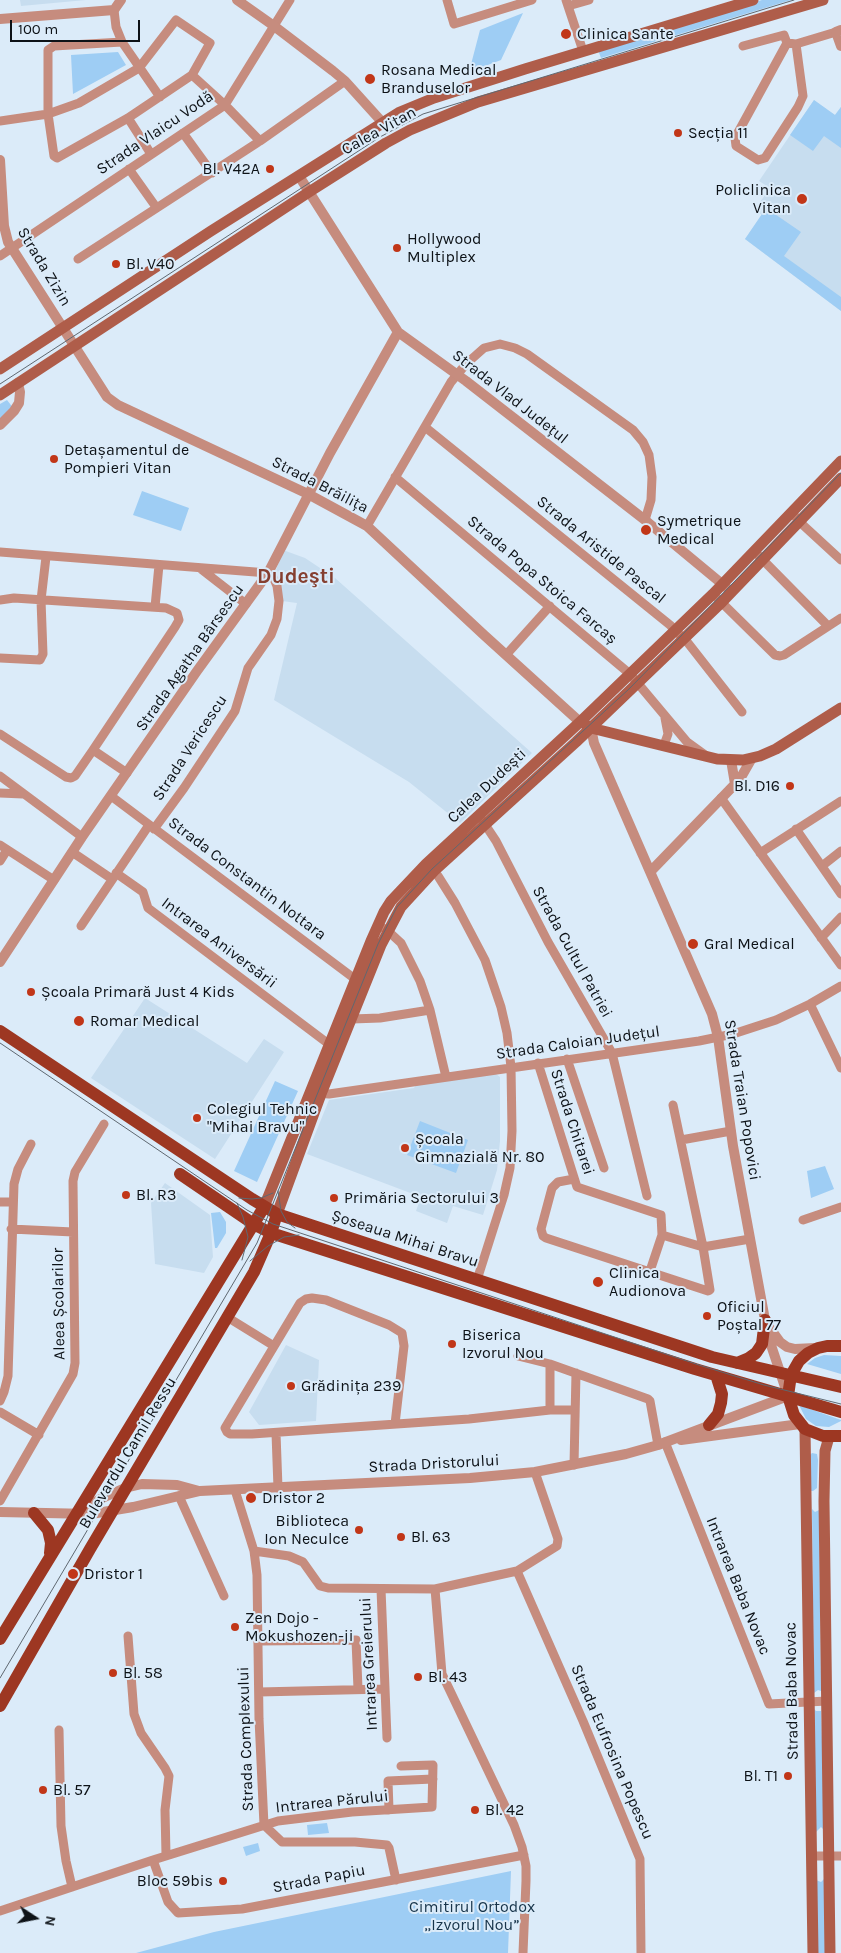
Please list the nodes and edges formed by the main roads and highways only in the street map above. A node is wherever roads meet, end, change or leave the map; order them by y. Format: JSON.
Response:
{"nodes":[{"id":1,"x":753,"y":0,"type":"edge"},
{"id":2,"x":823,"y":0,"type":"edge"},
{"id":3,"x":0,"y":369,"type":"edge"},
{"id":4,"x":0,"y":394,"type":"edge"},
{"id":5,"x":841,"y":461,"type":"edge"},
{"id":6,"x":841,"y":478,"type":"edge"},
{"id":7,"x":796,"y":517,"type":"junction"},
{"id":8,"x":759,"y":555,"type":"junction"},
{"id":9,"x":841,"y":708,"type":"edge"},
{"id":10,"x":580,"y":722,"type":"junction"},
{"id":11,"x":591,"y":728,"type":"junction"},
{"id":12,"x":482,"y":820,"type":"junction"},
{"id":13,"x":430,"y":868,"type":"junction"},
{"id":14,"x":360,"y":983,"type":"junction"},
{"id":15,"x":0,"y":1032,"type":"edge"},
{"id":16,"x":316,"y":1093,"type":"junction"},
{"id":17,"x":180,"y":1174,"type":"dead end"},
{"id":18,"x":239,"y":1190,"type":"junction"},
{"id":19,"x":264,"y":1207,"type":"junction"},
{"id":20,"x":229,"y":1208,"type":"junction"},
{"id":21,"x":276,"y":1214,"type":"junction"},
{"id":22,"x":305,"y":1224,"type":"junction"},
{"id":23,"x":254,"y":1225,"type":"junction"},
{"id":24,"x":271,"y":1232,"type":"junction"},
{"id":25,"x":299,"y":1242,"type":"junction"},
{"id":26,"x":237,"y":1253,"type":"junction"},
{"id":27,"x":256,"y":1265,"type":"junction"},
{"id":28,"x":765,"y":1320,"type":"road end"},
{"id":29,"x":841,"y":1346,"type":"edge"},
{"id":30,"x":737,"y":1363,"type":"junction"},
{"id":31,"x":786,"y":1374,"type":"junction"},
{"id":32,"x":716,"y":1375,"type":"junction"},
{"id":33,"x":841,"y":1387,"type":"edge"},
{"id":34,"x":788,"y":1396,"type":"junction"},
{"id":35,"x":841,"y":1412,"type":"edge"},
{"id":36,"x":709,"y":1425,"type":"road end"},
{"id":37,"x":802,"y":1426,"type":"junction"},
{"id":38,"x":835,"y":1436,"type":"edge"},
{"id":39,"x":34,"y":1513,"type":"road end"},
{"id":40,"x":50,"y":1554,"type":"junction"},
{"id":41,"x":0,"y":1638,"type":"edge"},
{"id":42,"x":0,"y":1706,"type":"edge"},
{"id":43,"x":813,"y":1953,"type":"edge"},
{"id":44,"x":830,"y":1953,"type":"edge"}],
"edges":[{"from":1,"to":3,"type":"main road","name":"Calea Vitan"},
{"from":2,"to":4,"type":"main road","name":"Calea Vitan"},
{"from":5,"to":7,"type":"main road","name":"Calea Dudești"},
{"from":6,"to":7,"type":"main road","name":"Calea Dudești"},
{"from":7,"to":8,"type":"main road","name":"Calea Dudești"},
{"from":8,"to":10,"type":"main road","name":"Calea Dudești"},
{"from":8,"to":11,"type":"main road","name":"Calea Dudești"},
{"from":9,"to":11,"type":"main road"},
{"from":10,"to":11,"type":"main road"},
{"from":10,"to":12,"type":"main road","name":"Calea Dudești"},
{"from":11,"to":12,"type":"main road","name":"Calea Dudești"},
{"from":12,"to":13,"type":"main road","name":"Calea Dudești"},
{"from":13,"to":14,"type":"main road","name":"Calea Dudești"},
{"from":13,"to":14,"type":"main road","name":"Calea Dudești"},
{"from":14,"to":16,"type":"main road","name":"Calea Dudești"},
{"from":14,"to":16,"type":"main road","name":"Calea Dudești"},
{"from":15,"to":18,"type":"main road","name":"Șoseaua Mihai Bravu"},
{"from":16,"to":19,"type":"main road","name":"Calea Dudești"},
{"from":16,"to":21,"type":"main road","name":"Calea Dudești"},
{"from":17,"to":20,"type":"main road"},
{"from":18,"to":19,"type":"main road","name":"Șoseaua Mihai Bravu"},
{"from":18,"to":20,"type":"main road"},
{"from":19,"to":21,"type":"main road","name":"Șoseaua Mihai Bravu"},
{"from":19,"to":23,"type":"main road","name":"Bulevardul Camil Ressu"},
{"from":20,"to":23,"type":"main road"},
{"from":21,"to":22,"type":"main road","name":"Șoseaua Mihai Bravu"},
{"from":21,"to":24,"type":"main road","name":"Bulevardul Camil Ressu"},
{"from":22,"to":25,"type":"main road"},
{"from":22,"to":30,"type":"main road","name":"Șoseaua Mihai Bravu"},
{"from":23,"to":24,"type":"main road"},
{"from":23,"to":26,"type":"main road","name":"Bulevardul Camil Ressu"},
{"from":24,"to":25,"type":"main road"},
{"from":24,"to":27,"type":"main road","name":"Bulevardul Camil Ressu"},
{"from":25,"to":32,"type":"main road"},
{"from":26,"to":27,"type":"main road"},
{"from":26,"to":40,"type":"main road","name":"Bulevardul Camil Ressu"},
{"from":27,"to":42,"type":"main road","name":"Bulevardul Camil Ressu"},
{"from":28,"to":30,"type":"main road"},
{"from":29,"to":31,"type":"main road"},
{"from":30,"to":31,"type":"main road","name":"Șoseaua Mihai Bravu"},
{"from":31,"to":33,"type":"main road","name":"Șoseaua Mihai Bravu"},
{"from":31,"to":34,"type":"main road"},
{"from":32,"to":34,"type":"main road"},
{"from":32,"to":36,"type":"main road"},
{"from":34,"to":35,"type":"main road"},
{"from":34,"to":37,"type":"main road"},
{"from":37,"to":38,"type":"main road"},
{"from":37,"to":43,"type":"main road","name":"Strada Baba Novac"},
{"from":38,"to":44,"type":"main road"},
{"from":39,"to":40,"type":"main road"},
{"from":40,"to":41,"type":"main road","name":"Bulevardul Camil Ressu"}]}
